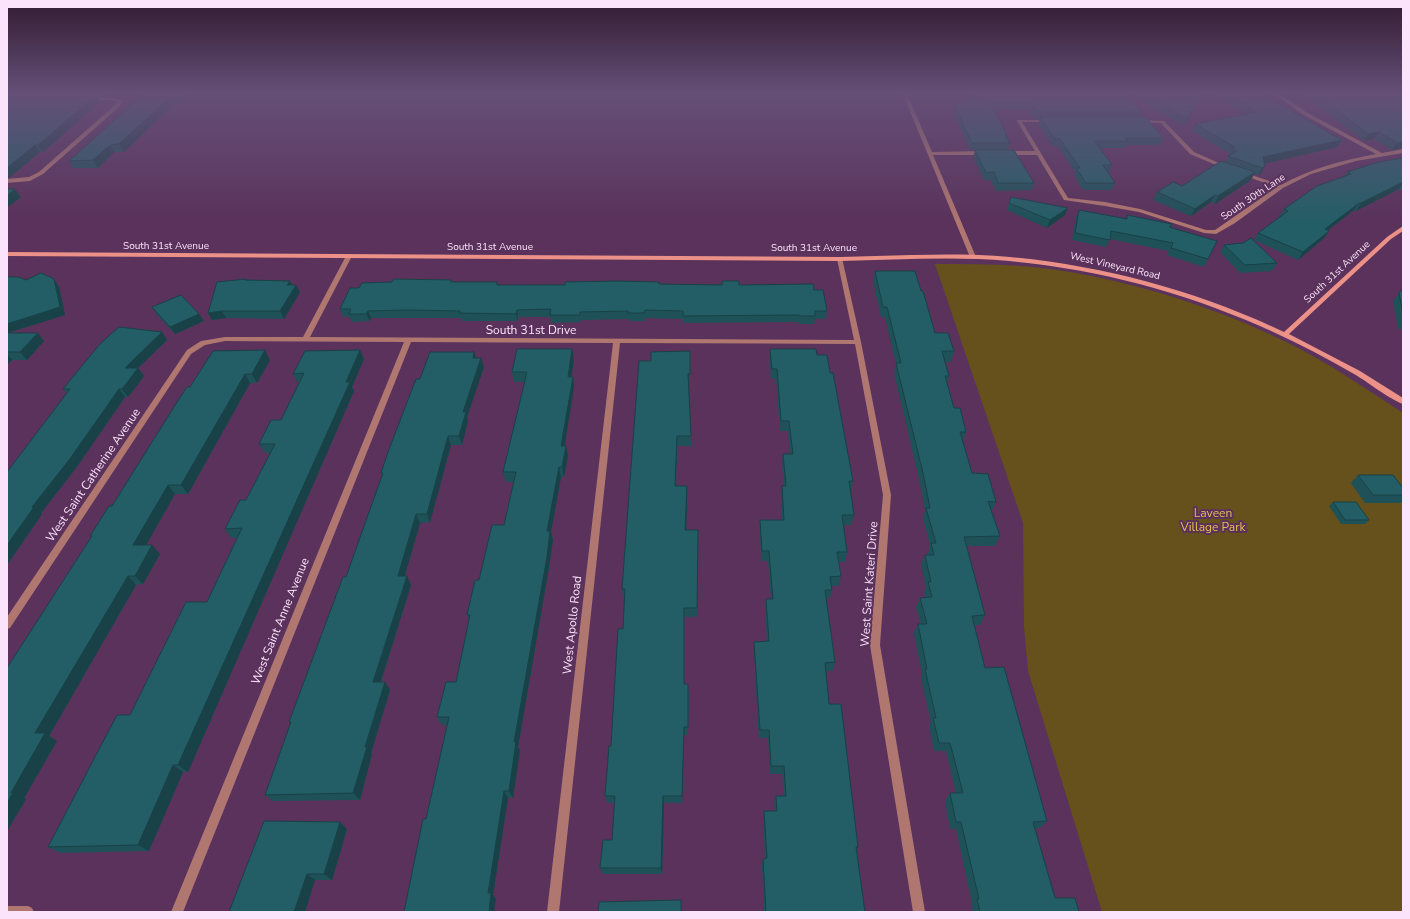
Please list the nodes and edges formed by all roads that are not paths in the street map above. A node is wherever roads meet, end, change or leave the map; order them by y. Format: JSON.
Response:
{"nodes":[{"id":1,"x":82,"y":137,"type":"edge"},
{"id":2,"x":923,"y":137,"type":"edge"},
{"id":3,"x":1028,"y":137,"type":"edge"},
{"id":4,"x":1176,"y":137,"type":"edge"},
{"id":5,"x":1348,"y":137,"type":"edge"},
{"id":6,"x":1403,"y":151,"type":"edge"},
{"id":7,"x":999,"y":153,"type":"edge"},
{"id":8,"x":1037,"y":153,"type":"junction"},
{"id":9,"x":930,"y":154,"type":"junction"},
{"id":10,"x":991,"y":154,"type":"edge"},
{"id":11,"x":1380,"y":154,"type":"junction"},
{"id":12,"x":1230,"y":169,"type":"edge"},
{"id":13,"x":1237,"y":171,"type":"edge"},
{"id":14,"x":7,"y":181,"type":"edge"},
{"id":15,"x":1281,"y":187,"type":"junction"},
{"id":16,"x":1403,"y":228,"type":"edge"},
{"id":17,"x":7,"y":254,"type":"edge"},
{"id":18,"x":349,"y":256,"type":"junction"},
{"id":19,"x":973,"y":257,"type":"junction"},
{"id":20,"x":840,"y":259,"type":"junction"},
{"id":21,"x":1286,"y":333,"type":"junction"},
{"id":22,"x":305,"y":340,"type":"junction"},
{"id":23,"x":408,"y":340,"type":"junction"},
{"id":24,"x":617,"y":342,"type":"junction"},
{"id":25,"x":858,"y":342,"type":"junction"},
{"id":26,"x":203,"y":343,"type":"joint"},
{"id":27,"x":1403,"y":401,"type":"edge"},
{"id":28,"x":7,"y":625,"type":"edge"},
{"id":29,"x":7,"y":912,"type":"edge"},
{"id":30,"x":28,"y":912,"type":"edge"},
{"id":31,"x":177,"y":912,"type":"edge"},
{"id":32,"x":553,"y":912,"type":"edge"},
{"id":33,"x":919,"y":912,"type":"edge"}],
"edges":[{"from":1,"to":14,"type":"street"},
{"from":2,"to":9,"type":"street"},
{"from":3,"to":8,"type":"street"},
{"from":4,"to":12,"type":"street"},
{"from":5,"to":11,"type":"street"},
{"from":6,"to":11,"type":"street","name":"South 30th Lane"},
{"from":7,"to":8,"type":"street"},
{"from":8,"to":15,"type":"street","name":"South 30th Lane"},
{"from":9,"to":10,"type":"street"},
{"from":9,"to":19,"type":"street"},
{"from":11,"to":15,"type":"street","name":"South 30th Lane"},
{"from":13,"to":15,"type":"street"},
{"from":16,"to":21,"type":"street","name":"South 31st Avenue"},
{"from":17,"to":18,"type":"street","name":"South 31st Avenue"},
{"from":18,"to":20,"type":"street","name":"South 31st Avenue"},
{"from":18,"to":22,"type":"street"},
{"from":19,"to":20,"type":"street","name":"South 31st Avenue"},
{"from":19,"to":21,"type":"street","name":"West Vineyard Road"},
{"from":20,"to":25,"type":"street","name":"West Saint Kateri Drive"},
{"from":21,"to":27,"type":"street","name":"West Vineyard Road"},
{"from":22,"to":23,"type":"street","name":"South 31st Drive"},
{"from":22,"to":26,"type":"street","name":"South 31st Drive"},
{"from":23,"to":24,"type":"street","name":"South 31st Drive"},
{"from":23,"to":31,"type":"street","name":"West Saint Anne Avenue"},
{"from":24,"to":25,"type":"street","name":"South 31st Drive"},
{"from":24,"to":32,"type":"street","name":"West Apollo Road"},
{"from":25,"to":33,"type":"street","name":"West Saint Kateri Drive"},
{"from":26,"to":28,"type":"street","name":"West Saint Catherine Avenue"},
{"from":29,"to":30,"type":"street"}]}
